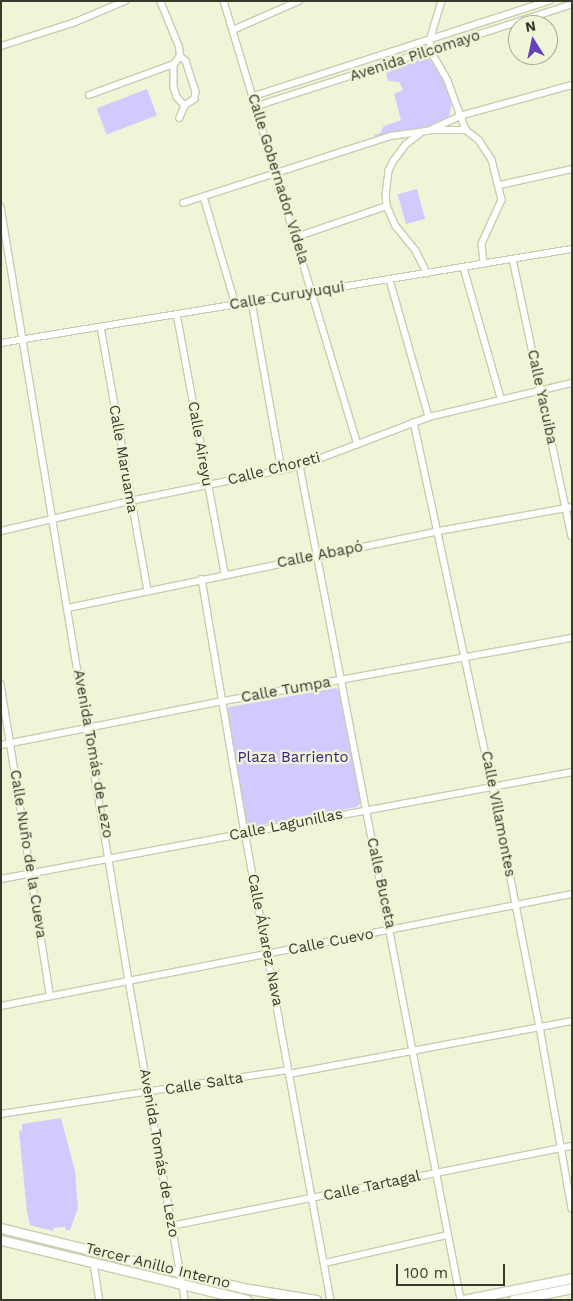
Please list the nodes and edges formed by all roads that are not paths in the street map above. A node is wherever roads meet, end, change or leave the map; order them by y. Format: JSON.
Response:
{"nodes":[{"id":1,"x":125,"y":1,"type":"edge"},
{"id":2,"x":160,"y":1,"type":"edge"},
{"id":3,"x":224,"y":1,"type":"edge"},
{"id":4,"x":300,"y":1,"type":"edge"},
{"id":5,"x":442,"y":1,"type":"edge"},
{"id":6,"x":548,"y":1,"type":"edge"},
{"id":7,"x":572,"y":4,"type":"edge"},
{"id":8,"x":233,"y":30,"type":"junction"},
{"id":9,"x":430,"y":41,"type":"junction"},
{"id":10,"x":1,"y":46,"type":"edge"},
{"id":11,"x":431,"y":50,"type":"junction"},
{"id":12,"x":180,"y":56,"type":"junction"},
{"id":13,"x":174,"y":64,"type":"junction"},
{"id":14,"x":572,"y":85,"type":"edge"},
{"id":15,"x":89,"y":95,"type":"dead end"},
{"id":16,"x":254,"y":96,"type":"junction"},
{"id":17,"x":185,"y":106,"type":"junction"},
{"id":18,"x":257,"y":106,"type":"junction"},
{"id":19,"x":460,"y":116,"type":"junction"},
{"id":20,"x":180,"y":118,"type":"dead end"},
{"id":21,"x":466,"y":130,"type":"junction"},
{"id":22,"x":428,"y":131,"type":"junction"},
{"id":23,"x":572,"y":169,"type":"edge"},
{"id":24,"x":276,"y":172,"type":"junction"},
{"id":25,"x":500,"y":185,"type":"junction"},
{"id":26,"x":204,"y":197,"type":"junction"},
{"id":27,"x":183,"y":203,"type":"dead end"},
{"id":28,"x":387,"y":206,"type":"junction"},
{"id":29,"x":1,"y":207,"type":"edge"},
{"id":30,"x":296,"y":237,"type":"junction"},
{"id":31,"x":572,"y":249,"type":"edge"},
{"id":32,"x":9,"y":255,"type":"junction"},
{"id":33,"x":1,"y":256,"type":"edge"},
{"id":34,"x":513,"y":259,"type":"junction"},
{"id":35,"x":484,"y":264,"type":"junction"},
{"id":36,"x":464,"y":268,"type":"junction"},
{"id":37,"x":427,"y":274,"type":"junction"},
{"id":38,"x":390,"y":280,"type":"junction"},
{"id":39,"x":312,"y":292,"type":"junction"},
{"id":40,"x":252,"y":302,"type":"junction"},
{"id":41,"x":236,"y":305,"type":"junction"},
{"id":42,"x":177,"y":314,"type":"junction"},
{"id":43,"x":101,"y":327,"type":"junction"},
{"id":44,"x":23,"y":340,"type":"junction"},
{"id":45,"x":1,"y":343,"type":"edge"},
{"id":46,"x":572,"y":383,"type":"edge"},
{"id":47,"x":541,"y":390,"type":"junction"},
{"id":48,"x":501,"y":398,"type":"junction"},
{"id":49,"x":429,"y":417,"type":"junction"},
{"id":50,"x":414,"y":422,"type":"junction"},
{"id":51,"x":358,"y":444,"type":"junction"},
{"id":52,"x":300,"y":466,"type":"junction"},
{"id":53,"x":282,"y":470,"type":"junction"},
{"id":54,"x":208,"y":486,"type":"junction"},
{"id":55,"x":130,"y":501,"type":"junction"},
{"id":56,"x":569,"y":507,"type":"edge"},
{"id":57,"x":53,"y":518,"type":"junction"},
{"id":58,"x":1,"y":531,"type":"edge"},
{"id":59,"x":439,"y":531,"type":"junction"},
{"id":60,"x":572,"y":536,"type":"edge"},
{"id":61,"x":317,"y":556,"type":"junction"},
{"id":62,"x":225,"y":574,"type":"junction"},
{"id":63,"x":202,"y":579,"type":"junction"},
{"id":64,"x":148,"y":590,"type":"junction"},
{"id":65,"x":68,"y":608,"type":"junction"},
{"id":66,"x":572,"y":638,"type":"edge"},
{"id":67,"x":466,"y":658,"type":"junction"},
{"id":68,"x":341,"y":680,"type":"junction"},
{"id":69,"x":1,"y":684,"type":"edge"},
{"id":70,"x":224,"y":701,"type":"junction"},
{"id":71,"x":88,"y":729,"type":"junction"},
{"id":72,"x":12,"y":743,"type":"junction"},
{"id":73,"x":1,"y":745,"type":"edge"},
{"id":74,"x":572,"y":772,"type":"edge"},
{"id":75,"x":494,"y":786,"type":"junction"},
{"id":76,"x":366,"y":810,"type":"junction"},
{"id":77,"x":245,"y":832,"type":"junction"},
{"id":78,"x":110,"y":860,"type":"junction"},
{"id":79,"x":32,"y":874,"type":"junction"},
{"id":80,"x":1,"y":879,"type":"edge"},
{"id":81,"x":572,"y":894,"type":"edge"},
{"id":82,"x":516,"y":905,"type":"junction"},
{"id":83,"x":391,"y":930,"type":"junction"},
{"id":84,"x":268,"y":954,"type":"junction"},
{"id":85,"x":129,"y":981,"type":"junction"},
{"id":86,"x":50,"y":995,"type":"junction"},
{"id":87,"x":1,"y":1006,"type":"edge"},
{"id":88,"x":572,"y":1021,"type":"edge"},
{"id":89,"x":540,"y":1027,"type":"junction"},
{"id":90,"x":415,"y":1051,"type":"junction"},
{"id":91,"x":288,"y":1072,"type":"junction"},
{"id":92,"x":149,"y":1092,"type":"junction"},
{"id":93,"x":1,"y":1114,"type":"edge"},
{"id":94,"x":572,"y":1146,"type":"edge"},
{"id":95,"x":560,"y":1148,"type":"junction"},
{"id":96,"x":437,"y":1173,"type":"junction"},
{"id":97,"x":314,"y":1198,"type":"junction"},
{"id":98,"x":572,"y":1208,"type":"edge"},
{"id":99,"x":171,"y":1226,"type":"junction"},
{"id":100,"x":1,"y":1228,"type":"edge"},
{"id":101,"x":447,"y":1235,"type":"junction"},
{"id":102,"x":38,"y":1236,"type":"junction"},
{"id":103,"x":4,"y":1241,"type":"edge"},
{"id":104,"x":91,"y":1250,"type":"junction"},
{"id":105,"x":49,"y":1252,"type":"junction"},
{"id":106,"x":325,"y":1263,"type":"junction"},
{"id":107,"x":94,"y":1264,"type":"junction"},
{"id":108,"x":159,"y":1266,"type":"junction"},
{"id":109,"x":180,"y":1271,"type":"junction"},
{"id":110,"x":157,"y":1279,"type":"junction"},
{"id":111,"x":211,"y":1279,"type":"junction"},
{"id":112,"x":572,"y":1280,"type":"edge"},
{"id":113,"x":553,"y":1282,"type":"junction"},
{"id":114,"x":182,"y":1285,"type":"junction"},
{"id":115,"x":569,"y":1289,"type":"edge"},
{"id":116,"x":209,"y":1291,"type":"junction"},
{"id":117,"x":533,"y":1296,"type":"junction"},
{"id":118,"x":100,"y":1300,"type":"edge"},
{"id":119,"x":185,"y":1300,"type":"edge"},
{"id":120,"x":247,"y":1300,"type":"edge"},
{"id":121,"x":316,"y":1300,"type":"edge"},
{"id":122,"x":332,"y":1300,"type":"edge"},
{"id":123,"x":462,"y":1300,"type":"edge"},
{"id":124,"x":512,"y":1300,"type":"edge"}],
"edges":[{"from":1,"to":10,"type":"street"},
{"from":2,"to":12,"type":"street"},
{"from":3,"to":8,"type":"street","name":"Calle Gobernador Videla"},
{"from":4,"to":8,"type":"street"},
{"from":5,"to":9,"type":"street"},
{"from":6,"to":9,"type":"street","name":"Avenida Pilcomayo"},
{"from":7,"to":11,"type":"street","name":"Avenida Pilcomayo"},
{"from":8,"to":16,"type":"street","name":"Calle Gobernador Videla"},
{"from":9,"to":11,"type":"street"},
{"from":9,"to":16,"type":"street","name":"Avenida Pilcomayo"},
{"from":11,"to":18,"type":"street","name":"Avenida Pilcomayo"},
{"from":11,"to":19,"type":"street"},
{"from":12,"to":13,"type":"street"},
{"from":12,"to":17,"type":"street"},
{"from":13,"to":15,"type":"street"},
{"from":13,"to":17,"type":"street"},
{"from":14,"to":19,"type":"street"},
{"from":16,"to":18,"type":"street","name":"Calle Gobernador Videla"},
{"from":17,"to":20,"type":"street"},
{"from":18,"to":24,"type":"street","name":"Calle Gobernador Videla"},
{"from":19,"to":21,"type":"street"},
{"from":19,"to":22,"type":"street"},
{"from":21,"to":22,"type":"street"},
{"from":21,"to":25,"type":"street"},
{"from":22,"to":24,"type":"street"},
{"from":22,"to":28,"type":"street"},
{"from":23,"to":25,"type":"street"},
{"from":24,"to":26,"type":"street"},
{"from":24,"to":30,"type":"street","name":"Calle Gobernador Videla"},
{"from":25,"to":35,"type":"street"},
{"from":26,"to":27,"type":"street"},
{"from":26,"to":41,"type":"street"},
{"from":28,"to":30,"type":"street"},
{"from":28,"to":37,"type":"street"},
{"from":29,"to":32,"type":"street","name":"Avenida Tomás de Lezo"},
{"from":30,"to":39,"type":"street","name":"Calle Gobernador Videla"},
{"from":31,"to":34,"type":"street","name":"Calle Curuyuqui"},
{"from":32,"to":33,"type":"street"},
{"from":32,"to":44,"type":"street","name":"Avenida Tomás de Lezo"},
{"from":34,"to":35,"type":"street","name":"Calle Curuyuqui"},
{"from":34,"to":47,"type":"street","name":"Calle Yacuiba"},
{"from":35,"to":36,"type":"street","name":"Calle Curuyuqui"},
{"from":36,"to":37,"type":"street","name":"Calle Curuyuqui"},
{"from":36,"to":48,"type":"street"},
{"from":37,"to":38,"type":"street","name":"Calle Curuyuqui"},
{"from":38,"to":39,"type":"street","name":"Calle Curuyuqui"},
{"from":38,"to":49,"type":"street"},
{"from":39,"to":40,"type":"street","name":"Calle Curuyuqui"},
{"from":39,"to":51,"type":"street","name":"Calle Gobernador Videla"},
{"from":40,"to":41,"type":"street","name":"Calle Curuyuqui"},
{"from":40,"to":53,"type":"street"},
{"from":41,"to":42,"type":"street","name":"Calle Curuyuqui"},
{"from":42,"to":43,"type":"street","name":"Calle Curuyuqui"},
{"from":42,"to":54,"type":"street","name":"Calle Aireyu"},
{"from":43,"to":44,"type":"street","name":"Calle Curuyuqui"},
{"from":43,"to":55,"type":"street","name":"Calle Maruama"},
{"from":44,"to":45,"type":"street","name":"Calle Curuyuqui"},
{"from":44,"to":57,"type":"street","name":"Avenida Tomás de Lezo"},
{"from":46,"to":47,"type":"street","name":"Calle Choreti"},
{"from":47,"to":48,"type":"street","name":"Calle Choreti"},
{"from":47,"to":56,"type":"street","name":"Calle Yacuiba"},
{"from":48,"to":49,"type":"street","name":"Calle Choreti"},
{"from":49,"to":50,"type":"street","name":"Calle Choreti"},
{"from":50,"to":51,"type":"street","name":"Calle Choreti"},
{"from":50,"to":59,"type":"street","name":"Calle Villamontes"},
{"from":51,"to":52,"type":"street","name":"Calle Choreti"},
{"from":52,"to":53,"type":"street","name":"Calle Choreti"},
{"from":52,"to":61,"type":"street","name":"Calle Buceta"},
{"from":53,"to":54,"type":"street","name":"Calle Choreti"},
{"from":54,"to":55,"type":"street","name":"Calle Choreti"},
{"from":54,"to":62,"type":"street","name":"Calle Aireyu"},
{"from":55,"to":57,"type":"street","name":"Calle Choreti"},
{"from":55,"to":64,"type":"street","name":"Calle Maruama"},
{"from":56,"to":59,"type":"street","name":"Calle Abapó"},
{"from":56,"to":60,"type":"street","name":"Calle Yacuiba"},
{"from":57,"to":58,"type":"street","name":"Calle Choreti"},
{"from":57,"to":65,"type":"street","name":"Avenida Tomás de Lezo"},
{"from":59,"to":61,"type":"street","name":"Calle Abapó"},
{"from":59,"to":67,"type":"street","name":"Calle Villamontes"},
{"from":61,"to":62,"type":"street","name":"Calle Abapó"},
{"from":61,"to":68,"type":"street","name":"Calle Buceta"},
{"from":62,"to":63,"type":"street","name":"Calle Abapó"},
{"from":63,"to":64,"type":"street","name":"Calle Abapó"},
{"from":63,"to":70,"type":"street","name":"Calle Álvarez Nava"},
{"from":64,"to":65,"type":"street","name":"Calle Abapó"},
{"from":65,"to":71,"type":"street","name":"Avenida Tomás de Lezo"},
{"from":66,"to":67,"type":"street","name":"Calle Tumpa"},
{"from":67,"to":68,"type":"street","name":"Calle Tumpa"},
{"from":67,"to":75,"type":"street","name":"Calle Villamontes"},
{"from":68,"to":70,"type":"street","name":"Calle Tumpa"},
{"from":68,"to":76,"type":"street","name":"Calle Buceta"},
{"from":69,"to":72,"type":"street","name":"Calle Nuño de la Cueva"},
{"from":70,"to":71,"type":"street","name":"Calle Tumpa"},
{"from":70,"to":77,"type":"street","name":"Calle Álvarez Nava"},
{"from":71,"to":72,"type":"street","name":"Calle Tumpa"},
{"from":71,"to":78,"type":"street","name":"Avenida Tomás de Lezo"},
{"from":72,"to":73,"type":"street","name":"Calle Tumpa"},
{"from":72,"to":79,"type":"street","name":"Calle Nuño de la Cueva"},
{"from":74,"to":75,"type":"street","name":"Calle Lagunillas"},
{"from":75,"to":76,"type":"street","name":"Calle Lagunillas"},
{"from":75,"to":82,"type":"street","name":"Calle Villamontes"},
{"from":76,"to":77,"type":"street","name":"Calle Lagunillas"},
{"from":76,"to":83,"type":"street","name":"Calle Buceta"},
{"from":77,"to":78,"type":"street","name":"Calle Lagunillas"},
{"from":77,"to":84,"type":"street","name":"Calle Álvarez Nava"},
{"from":78,"to":79,"type":"street","name":"Calle Lagunillas"},
{"from":78,"to":85,"type":"street","name":"Avenida Tomás de Lezo"},
{"from":79,"to":80,"type":"street","name":"Calle Lagunillas"},
{"from":79,"to":86,"type":"street","name":"Calle Nuño de la Cueva"},
{"from":81,"to":82,"type":"street","name":"Calle Cuevo"},
{"from":82,"to":83,"type":"street","name":"Calle Cuevo"},
{"from":82,"to":89,"type":"street","name":"Calle Villamontes"},
{"from":83,"to":84,"type":"street","name":"Calle Cuevo"},
{"from":83,"to":90,"type":"street","name":"Calle Buceta"},
{"from":84,"to":85,"type":"street","name":"Calle Cuevo"},
{"from":84,"to":91,"type":"street","name":"Calle Álvarez Nava"},
{"from":85,"to":86,"type":"street","name":"Calle Cuevo"},
{"from":85,"to":92,"type":"street","name":"Avenida Tomás de Lezo"},
{"from":86,"to":87,"type":"street","name":"Calle Cuevo"},
{"from":88,"to":89,"type":"street","name":"Calle Salta"},
{"from":89,"to":90,"type":"street","name":"Calle Salta"},
{"from":89,"to":95,"type":"street","name":"Calle Villamontes"},
{"from":90,"to":91,"type":"street","name":"Calle Salta"},
{"from":90,"to":96,"type":"street","name":"Calle Buceta"},
{"from":91,"to":92,"type":"street","name":"Calle Salta"},
{"from":91,"to":97,"type":"street","name":"Calle Álvarez Nava"},
{"from":92,"to":93,"type":"street","name":"Calle Salta"},
{"from":92,"to":99,"type":"street","name":"Avenida Tomás de Lezo"},
{"from":94,"to":95,"type":"street","name":"Calle Tartagal"},
{"from":95,"to":96,"type":"street","name":"Calle Tartagal"},
{"from":95,"to":98,"type":"street","name":"Calle Villamontes"},
{"from":96,"to":97,"type":"street","name":"Calle Tartagal"},
{"from":96,"to":101,"type":"street","name":"Calle Buceta"},
{"from":97,"to":99,"type":"street","name":"Calle Tartagal"},
{"from":97,"to":106,"type":"street","name":"Calle Álvarez Nava"},
{"from":99,"to":109,"type":"street","name":"Avenida Tomás de Lezo"},
{"from":100,"to":102,"type":"main road","name":"Tercer Anillo Interno"},
{"from":101,"to":106,"type":"street"},
{"from":101,"to":123,"type":"street","name":"Calle Buceta"},
{"from":102,"to":103,"type":"main road"},
{"from":102,"to":104,"type":"main road","name":"Tercer Anillo Interno"},
{"from":103,"to":105,"type":"main road","name":"Tercer Anillo Interno"},
{"from":104,"to":105,"type":"main road"},
{"from":104,"to":108,"type":"main road","name":"Tercer Anillo Interno"},
{"from":105,"to":107,"type":"main road","name":"Tercer Anillo Interno"},
{"from":106,"to":122,"type":"street","name":"Calle Álvarez Nava"},
{"from":107,"to":110,"type":"main road","name":"Tercer Anillo Interno"},
{"from":107,"to":118,"type":"street"},
{"from":108,"to":109,"type":"main road","name":"Tercer Anillo Interno"},
{"from":108,"to":110,"type":"main road"},
{"from":109,"to":111,"type":"main road","name":"Tercer Anillo Interno"},
{"from":109,"to":114,"type":"street","name":"Avenida Tomás de Lezo"},
{"from":110,"to":114,"type":"main road","name":"Tercer Anillo Interno"},
{"from":111,"to":116,"type":"main road"},
{"from":111,"to":121,"type":"main road","name":"Tercer Anillo Interno"},
{"from":112,"to":113,"type":"main road"},
{"from":112,"to":115,"type":"main road"},
{"from":113,"to":117,"type":"main road"},
{"from":113,"to":123,"type":"main road"},
{"from":114,"to":116,"type":"main road","name":"Tercer Anillo Interno"},
{"from":114,"to":119,"type":"street","name":"Avenida Tomás de Lezo"},
{"from":115,"to":117,"type":"main road"},
{"from":116,"to":120,"type":"main road","name":"Tercer Anillo Interno"},
{"from":117,"to":124,"type":"main road"}]}
